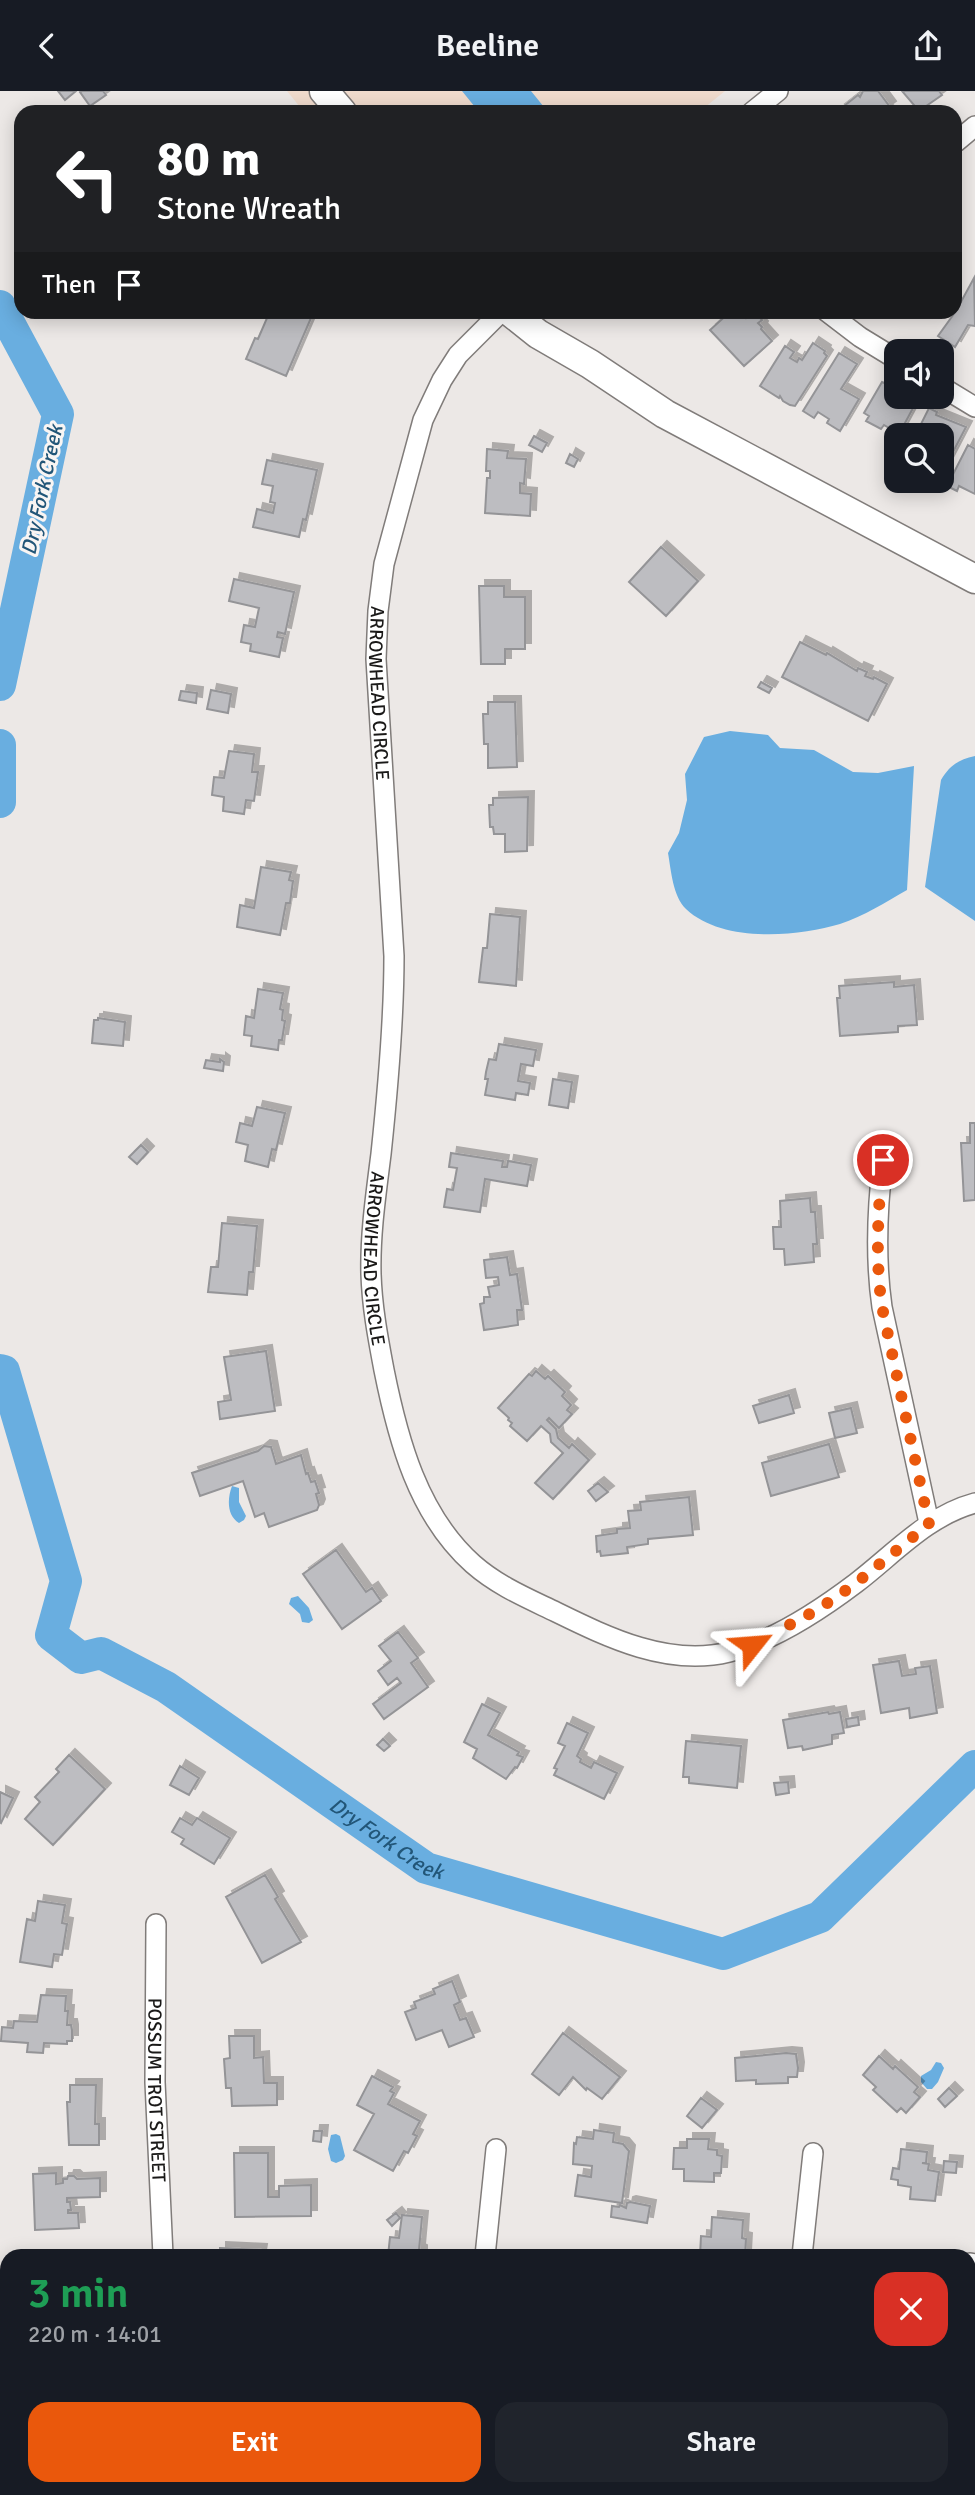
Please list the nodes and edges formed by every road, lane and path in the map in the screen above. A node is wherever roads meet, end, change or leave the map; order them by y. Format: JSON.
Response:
{"nodes":[{"id":1,"x":324,"y":91,"type":"edge"},
{"id":2,"x":778,"y":91,"type":"edge"},
{"id":3,"x":336,"y":105,"type":"edge"},
{"id":4,"x":761,"y":105,"type":"edge"},
{"id":5,"x":494,"y":319,"type":"edge"},
{"id":6,"x":519,"y":319,"type":"edge"},
{"id":7,"x":836,"y":319,"type":"edge"},
{"id":8,"x":884,"y":352,"type":"edge"},
{"id":9,"x":954,"y":394,"type":"edge"},
{"id":10,"x":975,"y":407,"type":"edge"},
{"id":11,"x":975,"y":579,"type":"edge"},
{"id":12,"x":883,"y":1160,"type":"dead end"},
{"id":13,"x":975,"y":1503,"type":"edge"},
{"id":14,"x":929,"y":1524,"type":"junction"},
{"id":15,"x":156,"y":1924,"type":"dead end"},
{"id":16,"x":496,"y":2149,"type":"dead end"},
{"id":17,"x":813,"y":2153,"type":"dead end"},
{"id":18,"x":163,"y":2249,"type":"edge"},
{"id":19,"x":486,"y":2249,"type":"edge"},
{"id":20,"x":803,"y":2249,"type":"edge"}],
"edges":[{"from":1,"to":3,"type":"main road"},
{"from":2,"to":4,"type":"street"},
{"from":5,"to":14,"type":"street","name":"ARROWHEAD CIRCLE"},
{"from":6,"to":11,"type":"main road"},
{"from":7,"to":8,"type":"street"},
{"from":9,"to":10,"type":"street"},
{"from":12,"to":14,"type":"street"},
{"from":13,"to":14,"type":"street","name":"ARROWHEAD CIRCLE"},
{"from":15,"to":18,"type":"street","name":"POSSUM TROT STREET"},
{"from":16,"to":19,"type":"street"},
{"from":17,"to":20,"type":"street"}]}
